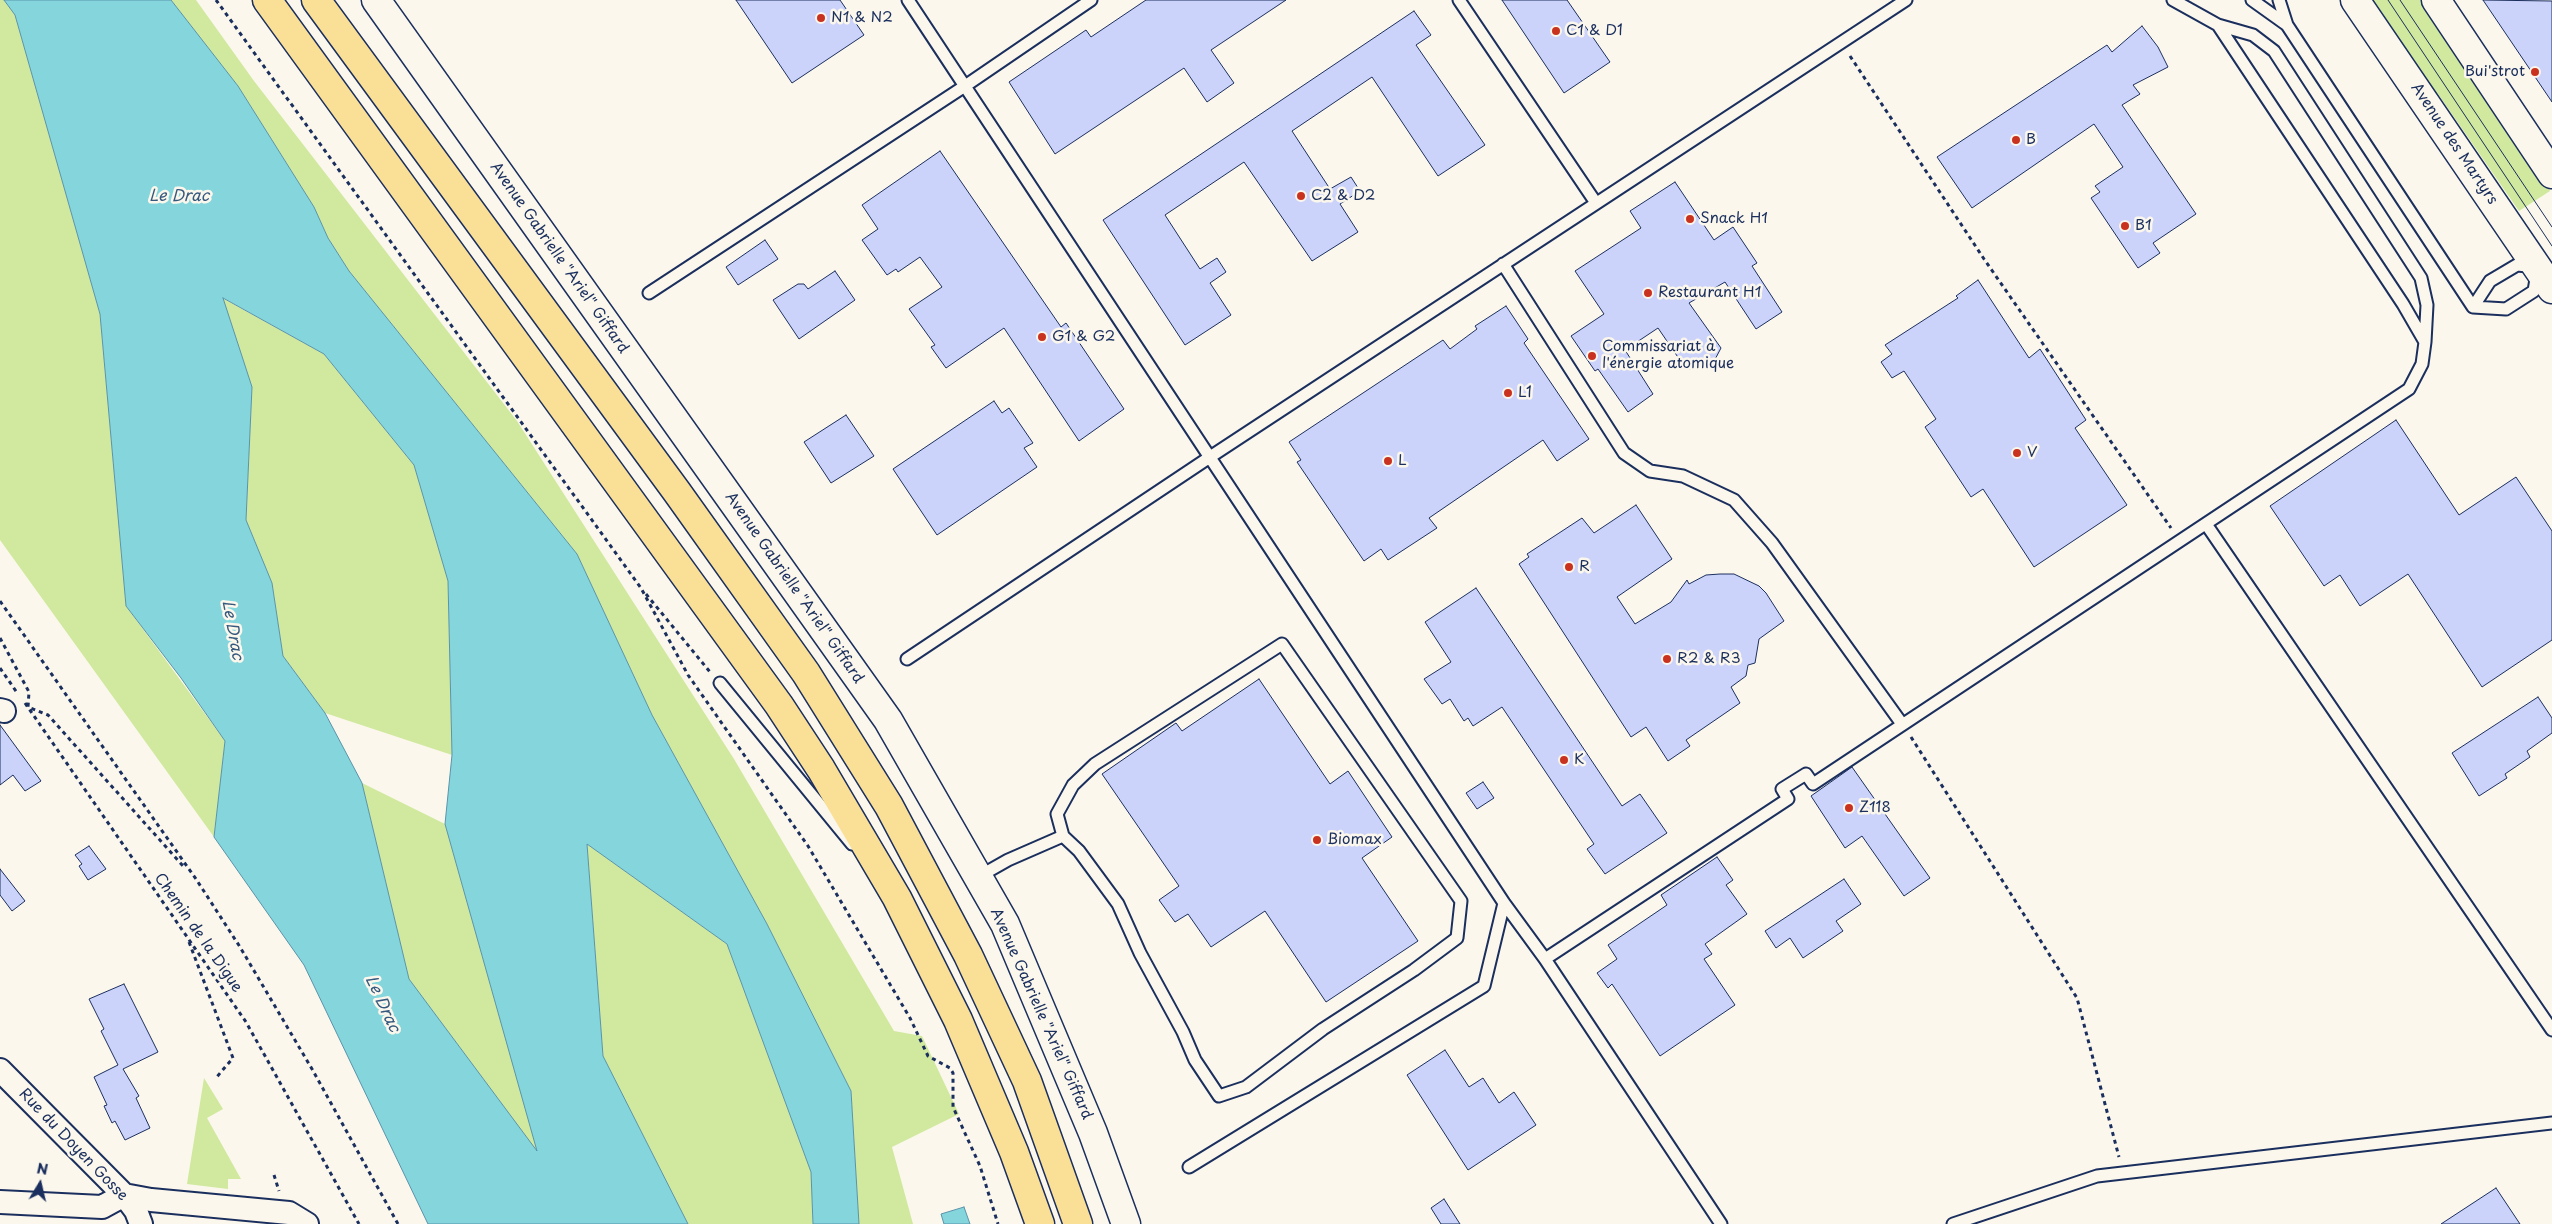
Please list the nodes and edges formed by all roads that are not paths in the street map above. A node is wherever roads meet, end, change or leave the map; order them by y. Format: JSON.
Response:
{"nodes":[{"id":1,"x":267,"y":0,"type":"edge"},
{"id":2,"x":316,"y":0,"type":"edge"},
{"id":3,"x":376,"y":0,"type":"edge"},
{"id":4,"x":908,"y":0,"type":"edge"},
{"id":5,"x":1091,"y":0,"type":"edge"},
{"id":6,"x":1459,"y":0,"type":"edge"},
{"id":7,"x":1906,"y":0,"type":"edge"},
{"id":8,"x":2173,"y":0,"type":"edge"},
{"id":9,"x":2252,"y":0,"type":"edge"},
{"id":10,"x":2279,"y":0,"type":"edge"},
{"id":11,"x":2355,"y":0,"type":"edge"},
{"id":12,"x":2439,"y":1,"type":"edge"},
{"id":13,"x":2218,"y":25,"type":"junction"},
{"id":14,"x":2287,"y":25,"type":"junction"},
{"id":15,"x":965,"y":86,"type":"junction"},
{"id":16,"x":2552,"y":174,"type":"edge"},
{"id":17,"x":1596,"y":203,"type":"junction"},
{"id":18,"x":1503,"y":264,"type":"junction"},
{"id":19,"x":2547,"y":272,"type":"edge"},
{"id":20,"x":650,"y":293,"type":"dead end"},
{"id":21,"x":2473,"y":307,"type":"junction"},
{"id":22,"x":2425,"y":342,"type":"junction"},
{"id":23,"x":1210,"y":457,"type":"junction"},
{"id":24,"x":2206,"y":524,"type":"junction"},
{"id":25,"x":907,"y":659,"type":"dead end"},
{"id":26,"x":720,"y":684,"type":"road end"},
{"id":27,"x":1902,"y":724,"type":"junction"},
{"id":28,"x":1063,"y":836,"type":"junction"},
{"id":29,"x":978,"y":877,"type":"junction"},
{"id":30,"x":897,"y":898,"type":"junction"},
{"id":31,"x":1504,"y":902,"type":"junction"},
{"id":32,"x":1545,"y":959,"type":"junction"},
{"id":33,"x":2552,"y":1030,"type":"edge"},
{"id":34,"x":0,"y":1070,"type":"edge"},
{"id":35,"x":2552,"y":1123,"type":"edge"},
{"id":36,"x":1189,"y":1167,"type":"dead end"},
{"id":37,"x":124,"y":1195,"type":"junction"},
{"id":38,"x":0,"y":1202,"type":"edge"},
{"id":39,"x":298,"y":1218,"type":"edge"},
{"id":40,"x":141,"y":1224,"type":"edge"},
{"id":41,"x":1040,"y":1224,"type":"edge"},
{"id":42,"x":1078,"y":1224,"type":"edge"},
{"id":43,"x":1126,"y":1224,"type":"edge"},
{"id":44,"x":1721,"y":1224,"type":"edge"},
{"id":45,"x":1953,"y":1224,"type":"edge"}],
"edges":[{"from":1,"to":30,"type":"highway"},
{"from":2,"to":42,"type":"highway"},
{"from":3,"to":29,"type":"street","name":"Avenue Gabrielle \"Ariel\" Giffard"},
{"from":4,"to":15,"type":"lane"},
{"from":5,"to":15,"type":"lane"},
{"from":6,"to":17,"type":"lane"},
{"from":7,"to":17,"type":"lane"},
{"from":8,"to":13,"type":"lane"},
{"from":9,"to":14,"type":"lane"},
{"from":10,"to":14,"type":"lane"},
{"from":11,"to":19,"type":"street","name":"Avenue des Martyrs"},
{"from":12,"to":16,"type":"street"},
{"from":13,"to":22,"type":"lane"},
{"from":13,"to":22,"type":"lane"},
{"from":14,"to":21,"type":"lane"},
{"from":15,"to":20,"type":"lane"},
{"from":15,"to":23,"type":"lane"},
{"from":17,"to":18,"type":"lane"},
{"from":18,"to":23,"type":"lane"},
{"from":18,"to":27,"type":"lane"},
{"from":19,"to":21,"type":"lane"},
{"from":19,"to":21,"type":"lane"},
{"from":22,"to":24,"type":"lane"},
{"from":23,"to":25,"type":"lane"},
{"from":23,"to":31,"type":"lane"},
{"from":24,"to":27,"type":"lane"},
{"from":24,"to":33,"type":"lane"},
{"from":26,"to":30,"type":"lane"},
{"from":27,"to":32,"type":"lane"},
{"from":28,"to":28,"type":"lane"},
{"from":28,"to":29,"type":"lane"},
{"from":29,"to":43,"type":"street","name":"Avenue Gabrielle \"Ariel\" Giffard"},
{"from":30,"to":41,"type":"highway"},
{"from":31,"to":32,"type":"lane"},
{"from":31,"to":36,"type":"lane"},
{"from":32,"to":44,"type":"lane"},
{"from":34,"to":37,"type":"street","name":"Rue du Doyen Gosse"},
{"from":35,"to":45,"type":"lane"},
{"from":37,"to":38,"type":"street"},
{"from":37,"to":39,"type":"street"},
{"from":37,"to":40,"type":"street","name":"Rue du Doyen Gosse"}]}
